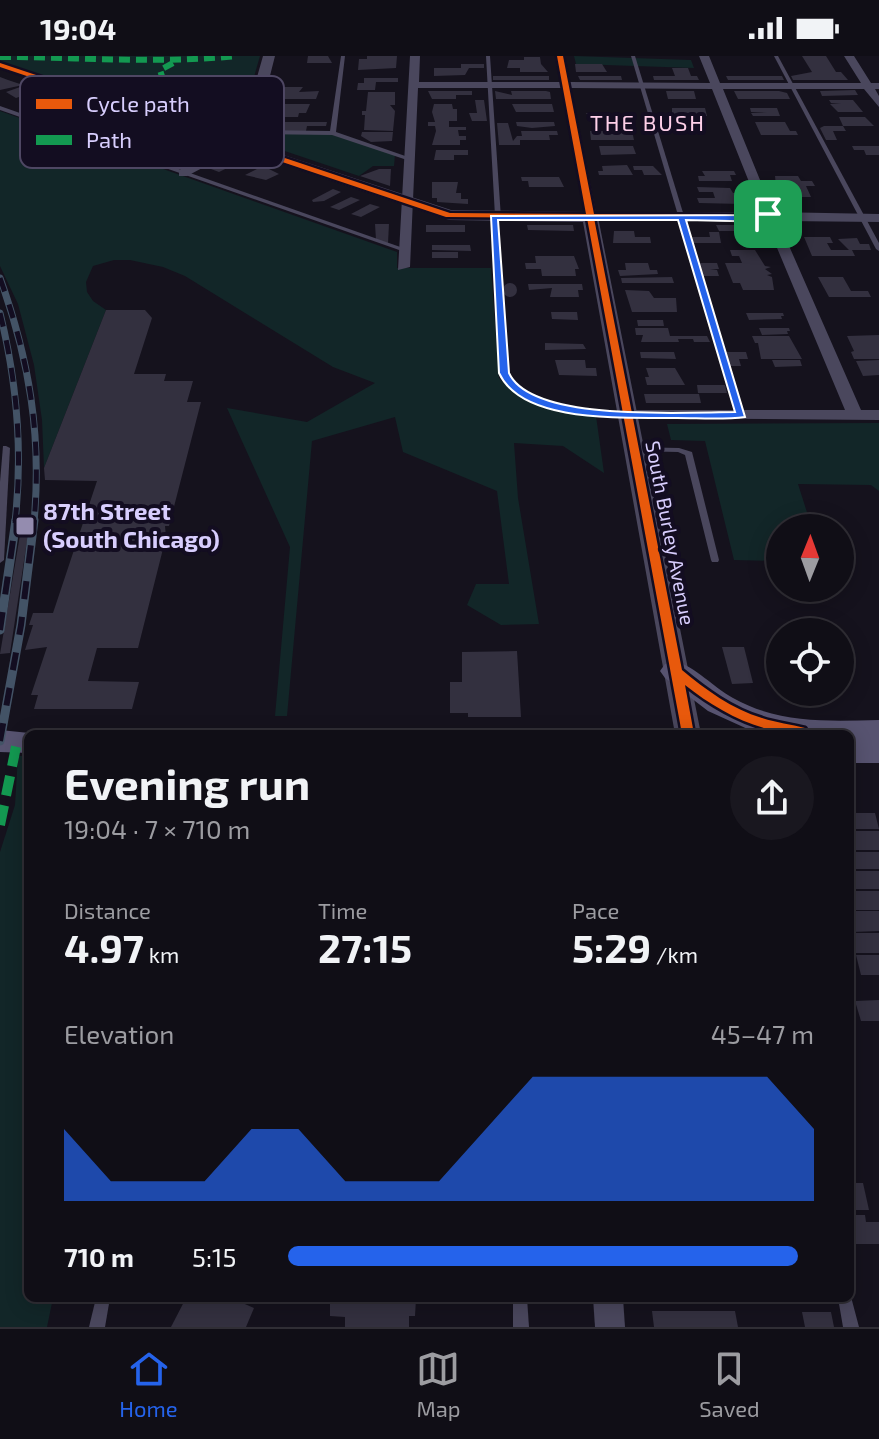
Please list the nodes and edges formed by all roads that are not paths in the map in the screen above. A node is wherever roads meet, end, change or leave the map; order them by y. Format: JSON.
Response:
{"nodes":[{"id":1,"x":269,"y":56,"type":"edge"},
{"id":2,"x":343,"y":56,"type":"edge"},
{"id":3,"x":415,"y":56,"type":"edge"},
{"id":4,"x":488,"y":56,"type":"edge"},
{"id":5,"x":560,"y":56,"type":"edge"},
{"id":6,"x":633,"y":56,"type":"edge"},
{"id":7,"x":704,"y":56,"type":"edge"},
{"id":8,"x":776,"y":56,"type":"edge"},
{"id":9,"x":849,"y":56,"type":"edge"},
{"id":10,"x":0,"y":65,"type":"edge"},
{"id":11,"x":36,"y":76,"type":"edge"},
{"id":12,"x":263,"y":76,"type":"edge"},
{"id":13,"x":413,"y":85,"type":"junction"},
{"id":14,"x":490,"y":85,"type":"junction"},
{"id":15,"x":565,"y":85,"type":"junction"},
{"id":16,"x":642,"y":85,"type":"junction"},
{"id":17,"x":716,"y":86,"type":"junction"},
{"id":18,"x":792,"y":86,"type":"junction"},
{"id":19,"x":873,"y":86,"type":"edge"},
{"id":20,"x":879,"y":104,"type":"edge"},
{"id":21,"x":0,"y":108,"type":"edge"},
{"id":22,"x":20,"y":115,"type":"edge"},
{"id":23,"x":333,"y":133,"type":"junction"},
{"id":24,"x":284,"y":136,"type":"edge"},
{"id":25,"x":284,"y":155,"type":"edge"},
{"id":26,"x":409,"y":159,"type":"junction"},
{"id":27,"x":169,"y":168,"type":"edge"},
{"id":28,"x":192,"y":168,"type":"edge"},
{"id":29,"x":183,"y":173,"type":"junction"},
{"id":30,"x":407,"y":203,"type":"junction"},
{"id":31,"x":590,"y":217,"type":"junction"},
{"id":32,"x":682,"y":217,"type":"junction"},
{"id":33,"x":862,"y":217,"type":"junction"},
{"id":34,"x":496,"y":218,"type":"junction"},
{"id":35,"x":770,"y":218,"type":"junction"},
{"id":36,"x":879,"y":218,"type":"edge"},
{"id":37,"x":879,"y":249,"type":"edge"},
{"id":38,"x":404,"y":250,"type":"junction"},
{"id":39,"x":403,"y":267,"type":"dead end"},
{"id":40,"x":627,"y":415,"type":"junction"},
{"id":41,"x":741,"y":415,"type":"junction"},
{"id":42,"x":855,"y":415,"type":"junction"},
{"id":43,"x":879,"y":415,"type":"edge"},
{"id":44,"x":6,"y":448,"type":"dead end"},
{"id":45,"x":633,"y":449,"type":"junction"},
{"id":46,"x":0,"y":560,"type":"edge"},
{"id":47,"x":715,"y":560,"type":"dead end"},
{"id":48,"x":675,"y":671,"type":"junction"},
{"id":49,"x":687,"y":730,"type":"edge"},
{"id":50,"x":779,"y":730,"type":"edge"},
{"id":51,"x":879,"y":731,"type":"edge"},
{"id":52,"x":854,"y":732,"type":"edge"},
{"id":53,"x":0,"y":741,"type":"edge"},
{"id":54,"x":24,"y":742,"type":"edge"},
{"id":55,"x":854,"y":752,"type":"edge"},
{"id":56,"x":879,"y":752,"type":"edge"},
{"id":57,"x":102,"y":1302,"type":"edge"},
{"id":58,"x":520,"y":1302,"type":"edge"},
{"id":59,"x":608,"y":1302,"type":"edge"},
{"id":60,"x":846,"y":1302,"type":"edge"},
{"id":61,"x":97,"y":1327,"type":"edge"},
{"id":62,"x":521,"y":1327,"type":"edge"},
{"id":63,"x":610,"y":1327,"type":"edge"},
{"id":64,"x":851,"y":1327,"type":"edge"}],
"edges":[{"from":1,"to":12,"type":"street"},
{"from":2,"to":23,"type":"lane"},
{"from":3,"to":13,"type":"street"},
{"from":4,"to":14,"type":"lane"},
{"from":5,"to":15,"type":"street","name":"South Burley Avenue"},
{"from":6,"to":16,"type":"lane"},
{"from":7,"to":17,"type":"street"},
{"from":8,"to":18,"type":"lane"},
{"from":9,"to":19,"type":"street"},
{"from":10,"to":11,"type":"street"},
{"from":13,"to":14,"type":"street"},
{"from":13,"to":26,"type":"street"},
{"from":14,"to":15,"type":"street"},
{"from":14,"to":34,"type":"lane"},
{"from":15,"to":16,"type":"street"},
{"from":15,"to":31,"type":"street","name":"South Burley Avenue"},
{"from":16,"to":17,"type":"street"},
{"from":16,"to":32,"type":"lane"},
{"from":17,"to":18,"type":"street"},
{"from":17,"to":35,"type":"street"},
{"from":18,"to":19,"type":"street"},
{"from":18,"to":33,"type":"lane"},
{"from":19,"to":20,"type":"street"},
{"from":21,"to":22,"type":"lane"},
{"from":23,"to":24,"type":"lane"},
{"from":23,"to":26,"type":"lane"},
{"from":25,"to":30,"type":"street"},
{"from":26,"to":30,"type":"street"},
{"from":27,"to":29,"type":"lane"},
{"from":28,"to":29,"type":"street"},
{"from":29,"to":38,"type":"lane"},
{"from":30,"to":34,"type":"street"},
{"from":30,"to":38,"type":"street"},
{"from":31,"to":32,"type":"street"},
{"from":31,"to":34,"type":"street"},
{"from":31,"to":40,"type":"street","name":"South Burley Avenue"},
{"from":32,"to":35,"type":"street"},
{"from":32,"to":41,"type":"lane"},
{"from":33,"to":35,"type":"street"},
{"from":33,"to":36,"type":"street"},
{"from":33,"to":37,"type":"lane"},
{"from":34,"to":40,"type":"lane"},
{"from":35,"to":42,"type":"street"},
{"from":38,"to":39,"type":"street"},
{"from":40,"to":41,"type":"street"},
{"from":40,"to":45,"type":"street","name":"South Burley Avenue"},
{"from":41,"to":42,"type":"street"},
{"from":42,"to":43,"type":"street"},
{"from":44,"to":46,"type":"lane"},
{"from":45,"to":47,"type":"lane"},
{"from":45,"to":48,"type":"street","name":"South Burley Avenue"},
{"from":48,"to":49,"type":"street","name":"South Burley Avenue"},
{"from":48,"to":50,"type":"main road"},
{"from":51,"to":52,"type":"main road"},
{"from":53,"to":54,"type":"main road"},
{"from":55,"to":56,"type":"main road"},
{"from":57,"to":61,"type":"lane"},
{"from":58,"to":62,"type":"lane"},
{"from":59,"to":63,"type":"street"},
{"from":60,"to":64,"type":"lane"}]}
